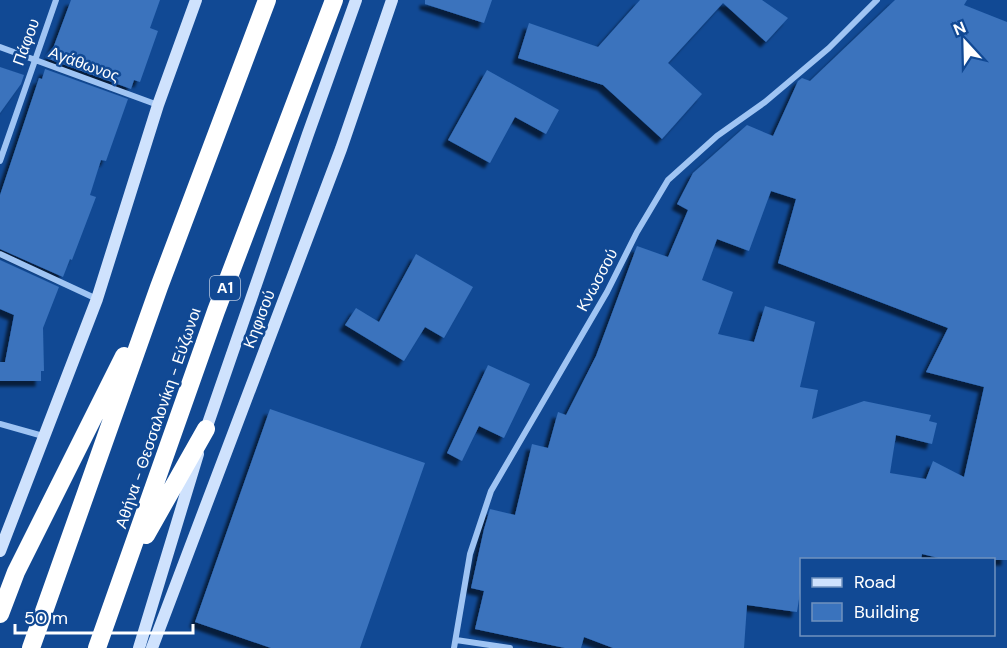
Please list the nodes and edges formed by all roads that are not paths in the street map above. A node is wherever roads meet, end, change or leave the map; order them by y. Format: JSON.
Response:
{"nodes":[{"id":1,"x":56,"y":0,"type":"edge"},
{"id":2,"x":196,"y":0,"type":"edge"},
{"id":3,"x":267,"y":0,"type":"edge"},
{"id":4,"x":333,"y":0,"type":"edge"},
{"id":5,"x":357,"y":0,"type":"edge"},
{"id":6,"x":392,"y":0,"type":"edge"},
{"id":7,"x":877,"y":0,"type":"edge"},
{"id":8,"x":0,"y":47,"type":"edge"},
{"id":9,"x":34,"y":60,"type":"junction"},
{"id":10,"x":158,"y":105,"type":"junction"},
{"id":11,"x":0,"y":161,"type":"edge"},
{"id":12,"x":0,"y":254,"type":"edge"},
{"id":13,"x":159,"y":287,"type":"junction"},
{"id":14,"x":97,"y":299,"type":"junction"},
{"id":15,"x":0,"y":424,"type":"edge"},
{"id":16,"x":206,"y":429,"type":"junction"},
{"id":17,"x":43,"y":436,"type":"junction"},
{"id":18,"x":0,"y":551,"type":"edge"},
{"id":19,"x":122,"y":578,"type":"junction"},
{"id":20,"x":0,"y":614,"type":"edge"},
{"id":21,"x":456,"y":640,"type":"junction"},
{"id":22,"x":31,"y":648,"type":"edge"},
{"id":23,"x":97,"y":648,"type":"edge"},
{"id":24,"x":139,"y":648,"type":"edge"},
{"id":25,"x":152,"y":648,"type":"edge"},
{"id":26,"x":454,"y":648,"type":"edge"},
{"id":27,"x":510,"y":648,"type":"edge"}],
"edges":[{"from":1,"to":9,"type":"street","name":"Πάφου"},
{"from":2,"to":10,"type":"main road"},
{"from":3,"to":13,"type":"highway"},
{"from":4,"to":19,"type":"highway","name":"Αθήνα - Θεσσαλονίκη - Εύζωνοι","number":"Α1"},
{"from":5,"to":16,"type":"main road"},
{"from":6,"to":25,"type":"main road","name":"Κηφισού"},
{"from":7,"to":21,"type":"street","name":"Κνωσσού"},
{"from":8,"to":9,"type":"street","name":"Αγάθωνος"},
{"from":9,"to":10,"type":"street","name":"Αγάθωνος"},
{"from":9,"to":11,"type":"street","name":"Πάφου"},
{"from":10,"to":14,"type":"main road"},
{"from":12,"to":14,"type":"street"},
{"from":13,"to":20,"type":"highway"},
{"from":13,"to":22,"type":"highway"},
{"from":14,"to":17,"type":"main road"},
{"from":15,"to":17,"type":"street"},
{"from":16,"to":19,"type":"highway"},
{"from":16,"to":24,"type":"main road"},
{"from":17,"to":18,"type":"main road"},
{"from":19,"to":23,"type":"highway","name":"Αθήνα - Θεσσαλονίκη - Εύζωνοι","number":"Α1"},
{"from":21,"to":26,"type":"street","name":"Κνωσσού"},
{"from":21,"to":27,"type":"street"}]}
